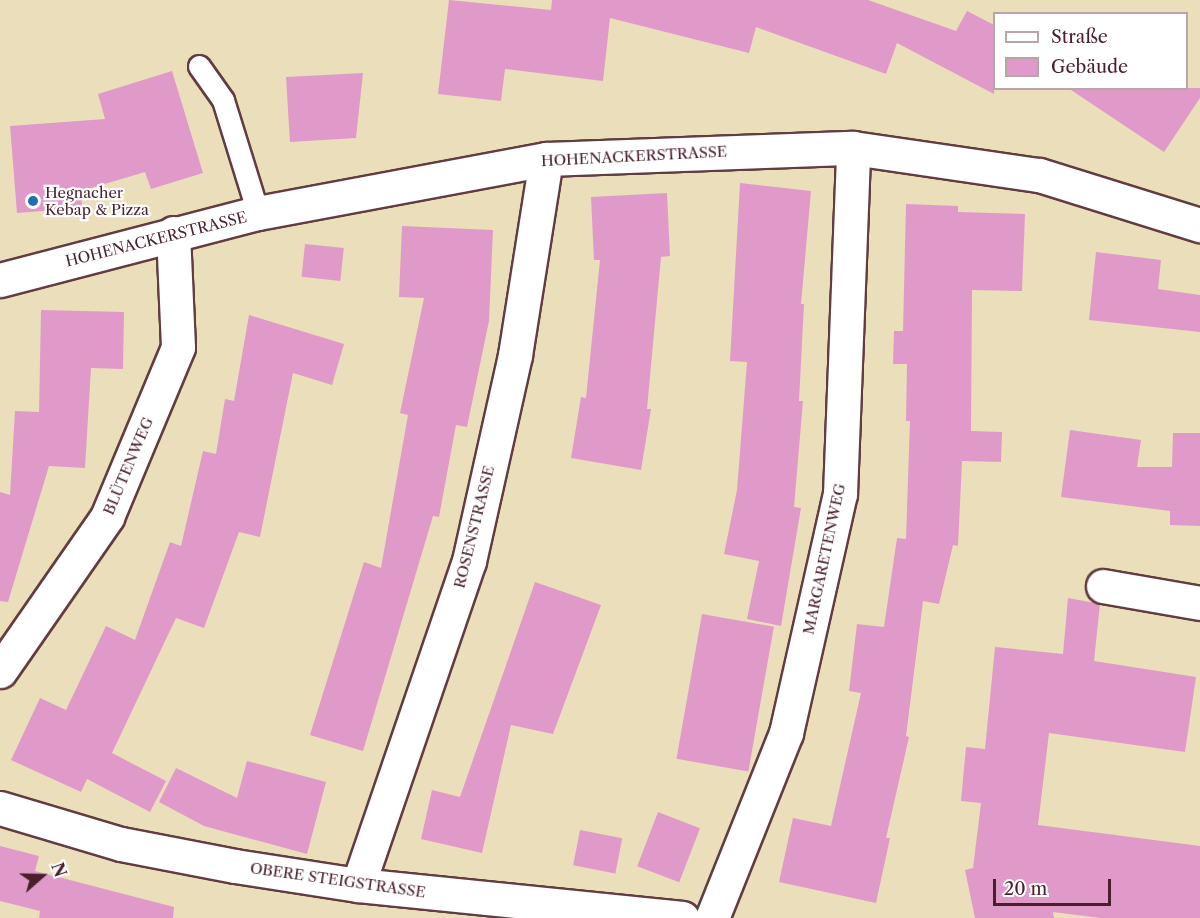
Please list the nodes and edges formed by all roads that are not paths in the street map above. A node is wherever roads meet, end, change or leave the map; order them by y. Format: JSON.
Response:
{"nodes":[{"id":1,"x":199,"y":66,"type":"dead end"},
{"id":2,"x":853,"y":148,"type":"junction"},
{"id":3,"x":546,"y":159,"type":"junction"},
{"id":4,"x":258,"y":213,"type":"junction"},
{"id":5,"x":1200,"y":225,"type":"edge"},
{"id":6,"x":173,"y":233,"type":"junction"},
{"id":7,"x":0,"y":279,"type":"edge"},
{"id":8,"x":1103,"y":586,"type":"dead end"},
{"id":9,"x":1200,"y":603,"type":"edge"},
{"id":10,"x":0,"y":671,"type":"edge"},
{"id":11,"x":0,"y":808,"type":"edge"},
{"id":12,"x":358,"y":885,"type":"junction"},
{"id":13,"x":682,"y":918,"type":"edge"},
{"id":14,"x":712,"y":918,"type":"edge"}],
"edges":[{"from":1,"to":4,"type":"lane"},
{"from":2,"to":3,"type":"street","name":"HOHENACKERSTRASSE"},
{"from":2,"to":5,"type":"street","name":"HOHENACKERSTRASSE"},
{"from":2,"to":14,"type":"street","name":"MARGARETENWEG"},
{"from":3,"to":4,"type":"street","name":"HOHENACKERSTRASSE"},
{"from":3,"to":12,"type":"street","name":"ROSENSTRASSE"},
{"from":4,"to":6,"type":"street","name":"HOHENACKERSTRASSE"},
{"from":6,"to":7,"type":"street","name":"HOHENACKERSTRASSE"},
{"from":6,"to":10,"type":"street","name":"BLÜTENWEG"},
{"from":8,"to":9,"type":"street"},
{"from":11,"to":12,"type":"street","name":"OBERE STEIGSTRASSE"},
{"from":12,"to":13,"type":"street","name":"OBERE STEIGSTRASSE"}]}
